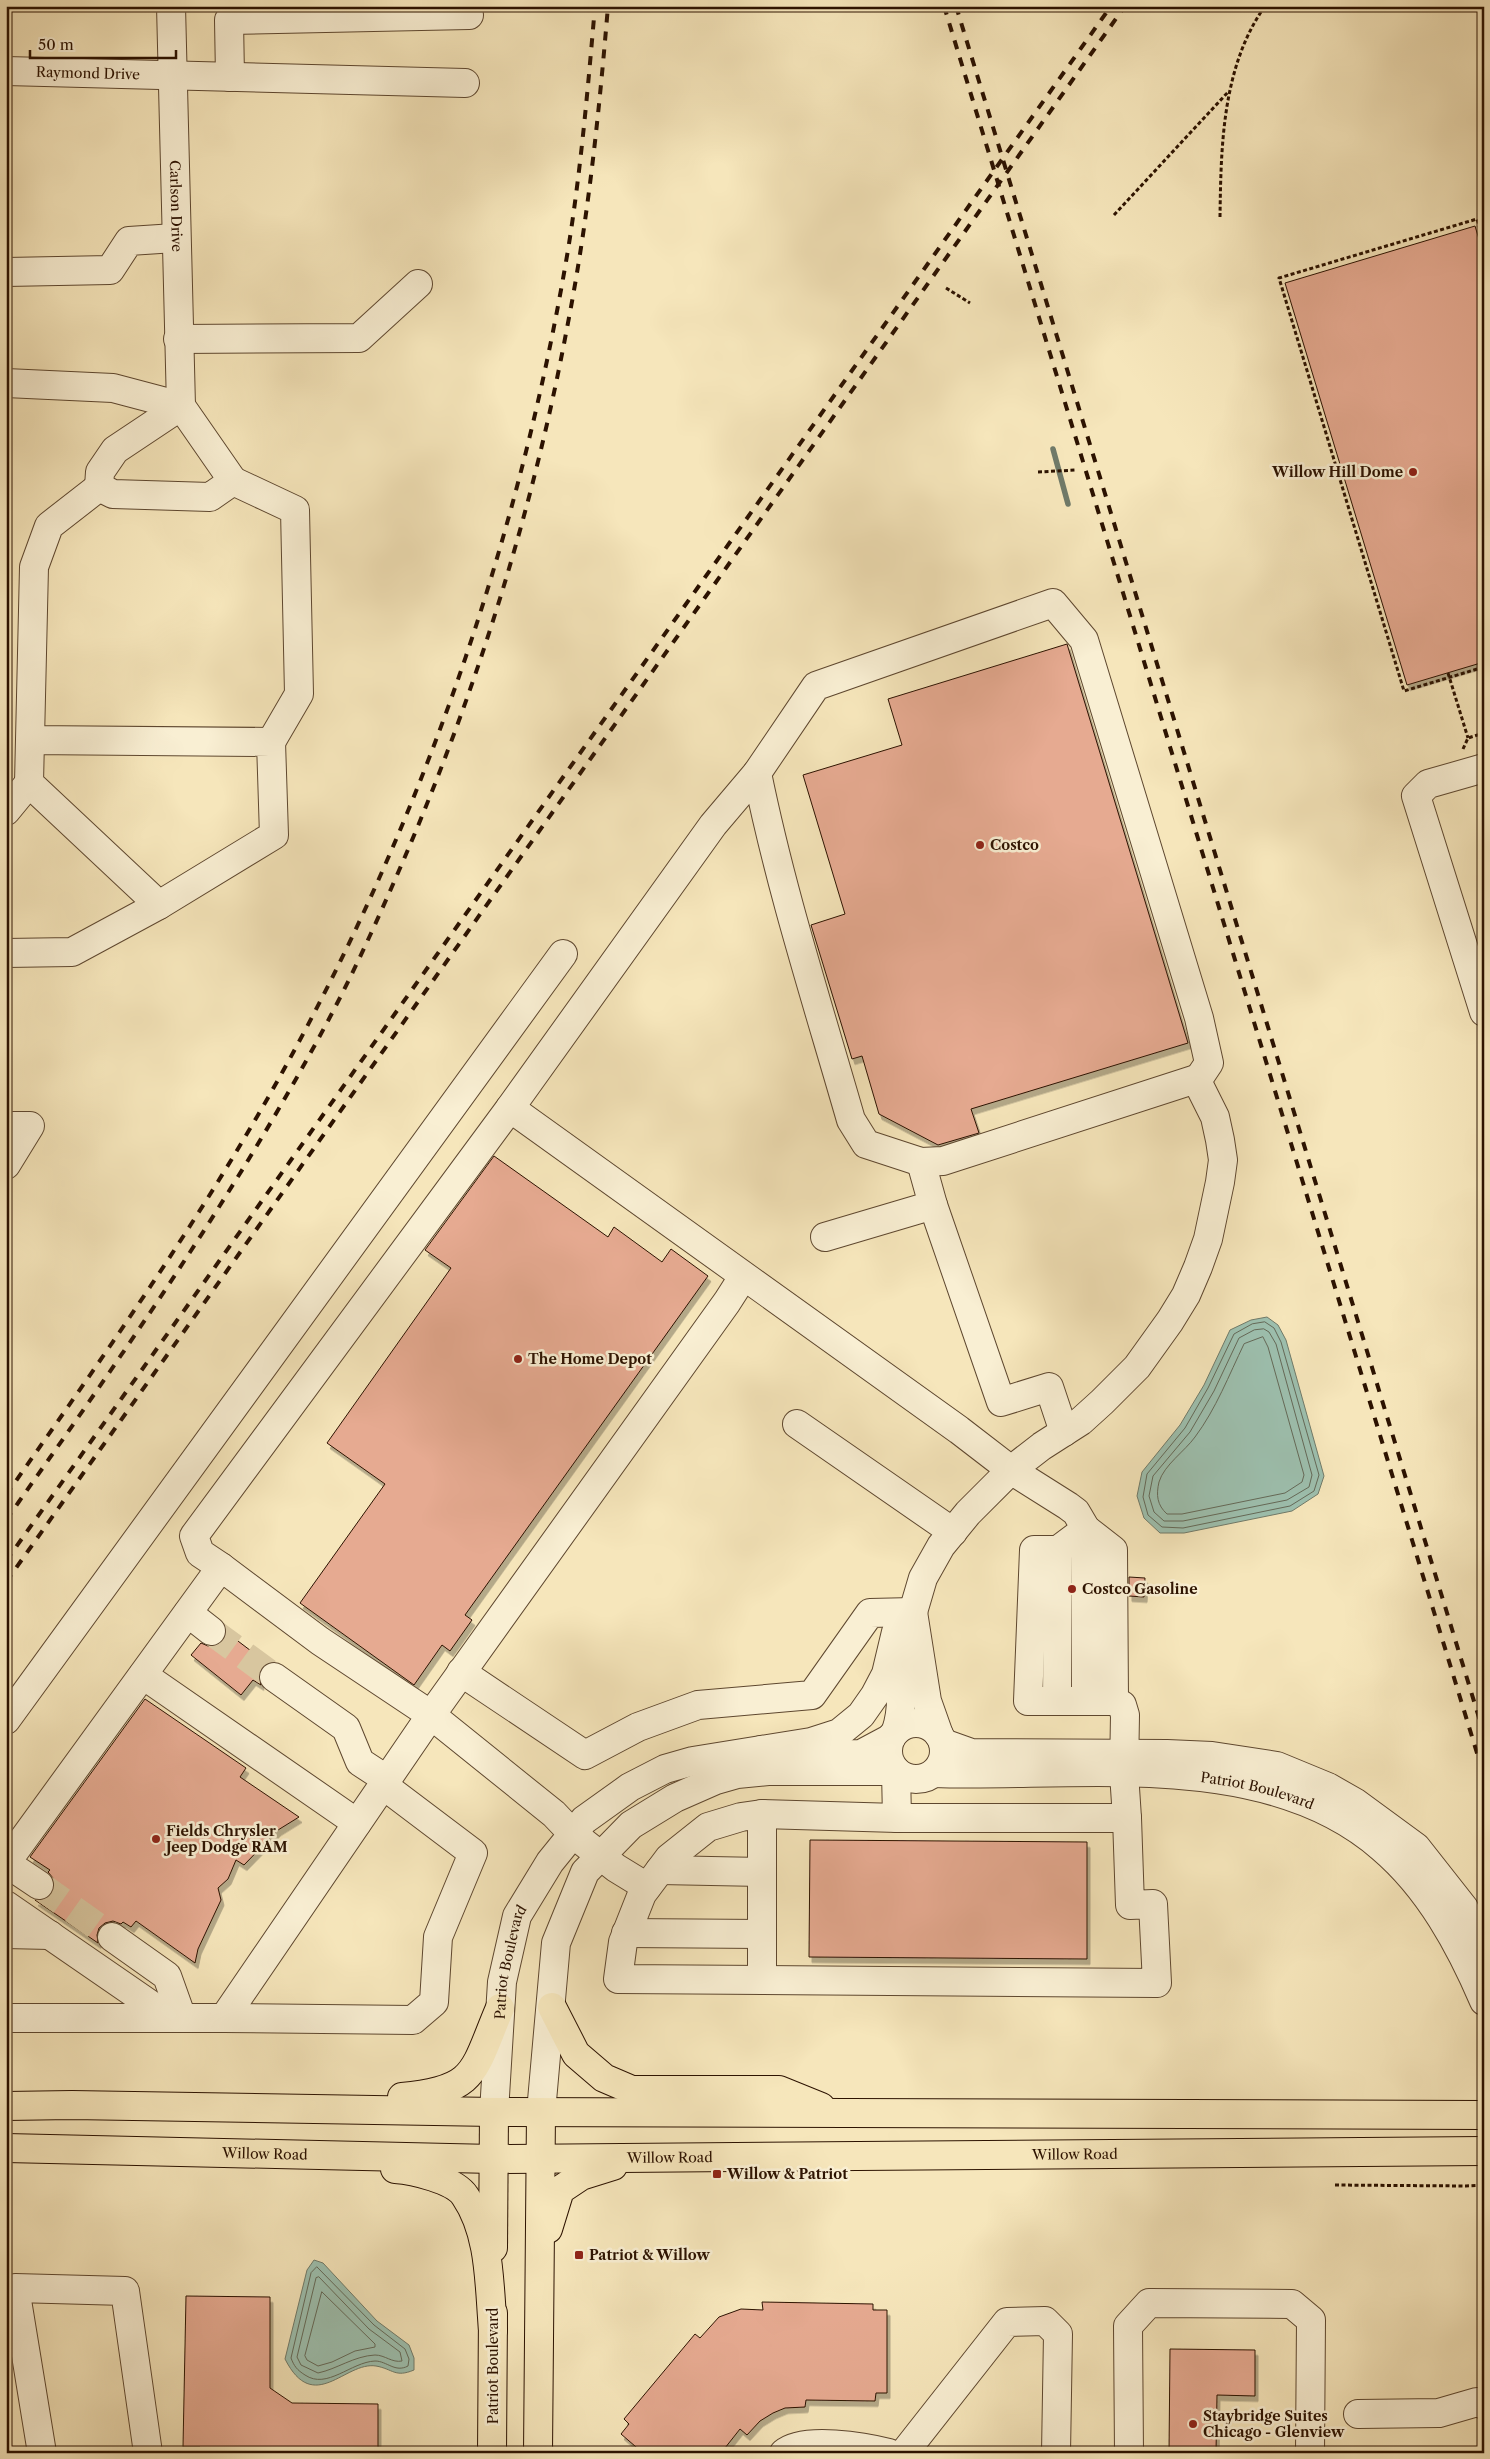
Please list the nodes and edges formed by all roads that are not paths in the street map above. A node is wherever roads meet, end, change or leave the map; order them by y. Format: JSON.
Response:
{"nodes":[{"id":1,"x":170,"y":6,"type":"edge"},
{"id":2,"x":469,"y":15,"type":"dead end"},
{"id":3,"x":6,"y":71,"type":"edge"},
{"id":4,"x":172,"y":75,"type":"junction"},
{"id":5,"x":230,"y":77,"type":"junction"},
{"id":6,"x":465,"y":83,"type":"dead end"},
{"id":7,"x":175,"y":238,"type":"junction"},
{"id":8,"x":6,"y":272,"type":"edge"},
{"id":9,"x":418,"y":284,"type":"dead end"},
{"id":10,"x":178,"y":339,"type":"junction"},
{"id":11,"x":6,"y":383,"type":"edge"},
{"id":12,"x":181,"y":406,"type":"junction"},
{"id":13,"x":233,"y":481,"type":"junction"},
{"id":14,"x":99,"y":487,"type":"junction"},
{"id":15,"x":30,"y":740,"type":"junction"},
{"id":16,"x":271,"y":742,"type":"junction"},
{"id":17,"x":1477,"y":757,"type":"edge"},
{"id":18,"x":757,"y":773,"type":"junction"},
{"id":19,"x":29,"y":783,"type":"junction"},
{"id":20,"x":6,"y":811,"type":"edge"},
{"id":21,"x":159,"y":905,"type":"junction"},
{"id":22,"x":6,"y":954,"type":"edge"},
{"id":23,"x":563,"y":954,"type":"dead end"},
{"id":24,"x":1484,"y":1012,"type":"edge"},
{"id":25,"x":1197,"y":1081,"type":"junction"},
{"id":26,"x":510,"y":1108,"type":"junction"},
{"id":27,"x":6,"y":1126,"type":"edge"},
{"id":28,"x":921,"y":1162,"type":"junction"},
{"id":29,"x":6,"y":1165,"type":"edge"},
{"id":30,"x":933,"y":1204,"type":"junction"},
{"id":31,"x":825,"y":1237,"type":"dead end"},
{"id":32,"x":743,"y":1276,"type":"junction"},
{"id":33,"x":797,"y":1424,"type":"dead end"},
{"id":34,"x":1064,"y":1432,"type":"junction"},
{"id":35,"x":1011,"y":1470,"type":"junction"},
{"id":36,"x":1086,"y":1529,"type":"junction"},
{"id":37,"x":952,"y":1532,"type":"junction"},
{"id":38,"x":221,"y":1567,"type":"junction"},
{"id":39,"x":913,"y":1612,"type":"junction"},
{"id":40,"x":188,"y":1613,"type":"junction"},
{"id":41,"x":210,"y":1631,"type":"tunnel mouth"},
{"id":42,"x":896,"y":1632,"type":"junction"},
{"id":43,"x":461,"y":1672,"type":"junction"},
{"id":44,"x":143,"y":1675,"type":"junction"},
{"id":45,"x":274,"y":1677,"type":"tunnel mouth"},
{"id":46,"x":1086,"y":1700,"type":"junction"},
{"id":47,"x":1114,"y":1701,"type":"junction"},
{"id":48,"x":431,"y":1714,"type":"junction"},
{"id":49,"x":6,"y":1720,"type":"edge"},
{"id":50,"x":893,"y":1735,"type":"junction"},
{"id":51,"x":941,"y":1739,"type":"junction"},
{"id":52,"x":761,"y":1750,"type":"junction"},
{"id":53,"x":1124,"y":1764,"type":"junction"},
{"id":54,"x":896,"y":1771,"type":"junction"},
{"id":55,"x":930,"y":1775,"type":"junction"},
{"id":56,"x":385,"y":1782,"type":"junction"},
{"id":57,"x":762,"y":1814,"type":"junction"},
{"id":58,"x":907,"y":1818,"type":"junction"},
{"id":59,"x":1127,"y":1818,"type":"junction"},
{"id":60,"x":357,"y":1823,"type":"junction"},
{"id":61,"x":572,"y":1834,"type":"junction"},
{"id":62,"x":601,"y":1856,"type":"junction"},
{"id":63,"x":6,"y":1863,"type":"edge"},
{"id":64,"x":762,"y":1872,"type":"junction"},
{"id":65,"x":654,"y":1879,"type":"junction"},
{"id":66,"x":39,"y":1885,"type":"tunnel mouth"},
{"id":67,"x":6,"y":1905,"type":"edge"},
{"id":68,"x":626,"y":1933,"type":"junction"},
{"id":69,"x":6,"y":1934,"type":"edge"},
{"id":70,"x":762,"y":1934,"type":"junction"},
{"id":71,"x":50,"y":1935,"type":"junction"},
{"id":72,"x":112,"y":1937,"type":"tunnel mouth"},
{"id":73,"x":1484,"y":1950,"type":"edge"},
{"id":74,"x":762,"y":1980,"type":"junction"},
{"id":75,"x":1484,"y":2001,"type":"edge"},
{"id":76,"x":552,"y":2007,"type":"junction"},
{"id":77,"x":500,"y":2008,"type":"junction"},
{"id":78,"x":6,"y":2018,"type":"edge"},
{"id":79,"x":176,"y":2018,"type":"junction"},
{"id":80,"x":224,"y":2018,"type":"junction"},
{"id":81,"x":72,"y":2105,"type":"junction"},
{"id":82,"x":6,"y":2106,"type":"edge"},
{"id":83,"x":494,"y":2112,"type":"junction"},
{"id":84,"x":540,"y":2112,"type":"junction"},
{"id":85,"x":834,"y":2113,"type":"junction"},
{"id":86,"x":1484,"y":2115,"type":"edge"},
{"id":87,"x":6,"y":2148,"type":"edge"},
{"id":88,"x":47,"y":2150,"type":"junction"},
{"id":89,"x":1484,"y":2151,"type":"edge"},
{"id":90,"x":656,"y":2158,"type":"junction"},
{"id":91,"x":493,"y":2159,"type":"junction"},
{"id":92,"x":540,"y":2159,"type":"junction"},
{"id":93,"x":538,"y":2264,"type":"junction"},
{"id":94,"x":494,"y":2330,"type":"junction"},
{"id":95,"x":1484,"y":2405,"type":"edge"},
{"id":96,"x":1358,"y":2414,"type":"dead end"},
{"id":97,"x":42,"y":2453,"type":"edge"},
{"id":98,"x":148,"y":2453,"type":"edge"},
{"id":99,"x":492,"y":2453,"type":"edge"},
{"id":100,"x":538,"y":2453,"type":"edge"},
{"id":101,"x":784,"y":2453,"type":"edge"},
{"id":102,"x":889,"y":2453,"type":"edge"},
{"id":103,"x":904,"y":2453,"type":"edge"},
{"id":104,"x":1056,"y":2453,"type":"edge"},
{"id":105,"x":1129,"y":2453,"type":"edge"},
{"id":106,"x":1310,"y":2453,"type":"edge"}],
"edges":[{"from":1,"to":4,"type":"street","name":"Carlson Drive"},
{"from":2,"to":5,"type":"street"},
{"from":3,"to":4,"type":"street","name":"Raymond Drive"},
{"from":4,"to":5,"type":"street","name":"Raymond Drive"},
{"from":4,"to":7,"type":"street","name":"Carlson Drive"},
{"from":5,"to":6,"type":"street","name":"Raymond Drive"},
{"from":7,"to":8,"type":"street"},
{"from":7,"to":10,"type":"street","name":"Carlson Drive"},
{"from":9,"to":10,"type":"street"},
{"from":10,"to":12,"type":"street","name":"Carlson Drive"},
{"from":11,"to":12,"type":"street"},
{"from":12,"to":13,"type":"street"},
{"from":12,"to":14,"type":"street"},
{"from":13,"to":14,"type":"street"},
{"from":13,"to":16,"type":"street"},
{"from":14,"to":15,"type":"street"},
{"from":15,"to":16,"type":"street"},
{"from":15,"to":19,"type":"street"},
{"from":16,"to":21,"type":"street"},
{"from":17,"to":24,"type":"street"},
{"from":18,"to":25,"type":"street"},
{"from":18,"to":26,"type":"street"},
{"from":18,"to":28,"type":"street"},
{"from":19,"to":20,"type":"street"},
{"from":19,"to":21,"type":"street"},
{"from":21,"to":22,"type":"street"},
{"from":23,"to":49,"type":"street"},
{"from":25,"to":28,"type":"street"},
{"from":25,"to":34,"type":"street"},
{"from":26,"to":32,"type":"street"},
{"from":26,"to":38,"type":"street"},
{"from":27,"to":29,"type":"street"},
{"from":28,"to":30,"type":"street"},
{"from":30,"to":31,"type":"street"},
{"from":30,"to":34,"type":"street"},
{"from":32,"to":35,"type":"street"},
{"from":32,"to":43,"type":"street"},
{"from":33,"to":37,"type":"street"},
{"from":34,"to":35,"type":"street"},
{"from":35,"to":36,"type":"street"},
{"from":35,"to":37,"type":"street"},
{"from":36,"to":46,"type":"street"},
{"from":36,"to":46,"type":"street"},
{"from":36,"to":47,"type":"street"},
{"from":37,"to":39,"type":"street"},
{"from":38,"to":40,"type":"street"},
{"from":38,"to":48,"type":"street"},
{"from":39,"to":42,"type":"street"},
{"from":39,"to":43,"type":"street"},
{"from":39,"to":51,"type":"street"},
{"from":40,"to":41,"type":"street"},
{"from":40,"to":44,"type":"street"},
{"from":42,"to":50,"type":"street"},
{"from":42,"to":52,"type":"street"},
{"from":43,"to":48,"type":"street"},
{"from":44,"to":60,"type":"street"},
{"from":44,"to":63,"type":"street"},
{"from":45,"to":56,"type":"street"},
{"from":46,"to":47,"type":"street"},
{"from":47,"to":53,"type":"street"},
{"from":48,"to":56,"type":"street"},
{"from":48,"to":61,"type":"street"},
{"from":50,"to":51,"type":"street","name":"Patriot Boulevard"},
{"from":50,"to":52,"type":"street","name":"Patriot Boulevard"},
{"from":50,"to":54,"type":"street"},
{"from":51,"to":53,"type":"street","name":"Patriot Boulevard"},
{"from":51,"to":55,"type":"street"},
{"from":52,"to":61,"type":"street","name":"Patriot Boulevard"},
{"from":53,"to":55,"type":"street","name":"Patriot Boulevard"},
{"from":53,"to":59,"type":"street"},
{"from":53,"to":73,"type":"street","name":"Patriot Boulevard"},
{"from":53,"to":75,"type":"street","name":"Patriot Boulevard"},
{"from":54,"to":55,"type":"street","name":"Patriot Boulevard"},
{"from":54,"to":58,"type":"street"},
{"from":54,"to":62,"type":"street","name":"Patriot Boulevard"},
{"from":55,"to":58,"type":"street"},
{"from":56,"to":60,"type":"street"},
{"from":56,"to":80,"type":"street"},
{"from":57,"to":58,"type":"street"},
{"from":57,"to":64,"type":"street"},
{"from":57,"to":65,"type":"street"},
{"from":58,"to":59,"type":"street"},
{"from":59,"to":74,"type":"street"},
{"from":60,"to":80,"type":"street"},
{"from":61,"to":62,"type":"street"},
{"from":61,"to":77,"type":"street","name":"Patriot Boulevard"},
{"from":62,"to":65,"type":"street"},
{"from":62,"to":76,"type":"street","name":"Patriot Boulevard"},
{"from":63,"to":66,"type":"street"},
{"from":64,"to":65,"type":"street"},
{"from":64,"to":70,"type":"street"},
{"from":65,"to":68,"type":"street"},
{"from":67,"to":71,"type":"street"},
{"from":68,"to":70,"type":"street"},
{"from":68,"to":74,"type":"street"},
{"from":69,"to":71,"type":"street"},
{"from":70,"to":74,"type":"street"},
{"from":71,"to":79,"type":"street"},
{"from":72,"to":79,"type":"street"},
{"from":76,"to":84,"type":"street","name":"Patriot Boulevard"},
{"from":76,"to":85,"type":"main road"},
{"from":77,"to":81,"type":"main road"},
{"from":77,"to":83,"type":"street","name":"Patriot Boulevard"},
{"from":78,"to":79,"type":"street"},
{"from":79,"to":80,"type":"street"},
{"from":81,"to":82,"type":"main road"},
{"from":81,"to":83,"type":"main road"},
{"from":83,"to":84,"type":"main road"},
{"from":83,"to":91,"type":"main road","name":"Patriot Boulevard"},
{"from":84,"to":85,"type":"main road"},
{"from":84,"to":92,"type":"main road","name":"Patriot Boulevard"},
{"from":85,"to":86,"type":"main road"},
{"from":87,"to":88,"type":"main road","name":"Willow Road"},
{"from":88,"to":91,"type":"main road","name":"Willow Road"},
{"from":88,"to":94,"type":"main road"},
{"from":89,"to":90,"type":"main road","name":"Willow Road"},
{"from":90,"to":92,"type":"main road","name":"Willow Road"},
{"from":90,"to":93,"type":"main road"},
{"from":91,"to":92,"type":"main road","name":"Willow Road"},
{"from":91,"to":94,"type":"main road","name":"Patriot Boulevard"},
{"from":92,"to":93,"type":"main road","name":"Patriot Boulevard"},
{"from":93,"to":100,"type":"main road","name":"Patriot Boulevard"},
{"from":94,"to":99,"type":"main road","name":"Patriot Boulevard"},
{"from":95,"to":96,"type":"street"},
{"from":97,"to":98,"type":"street"},
{"from":101,"to":102,"type":"street"},
{"from":103,"to":104,"type":"street"},
{"from":105,"to":106,"type":"street"}]}
